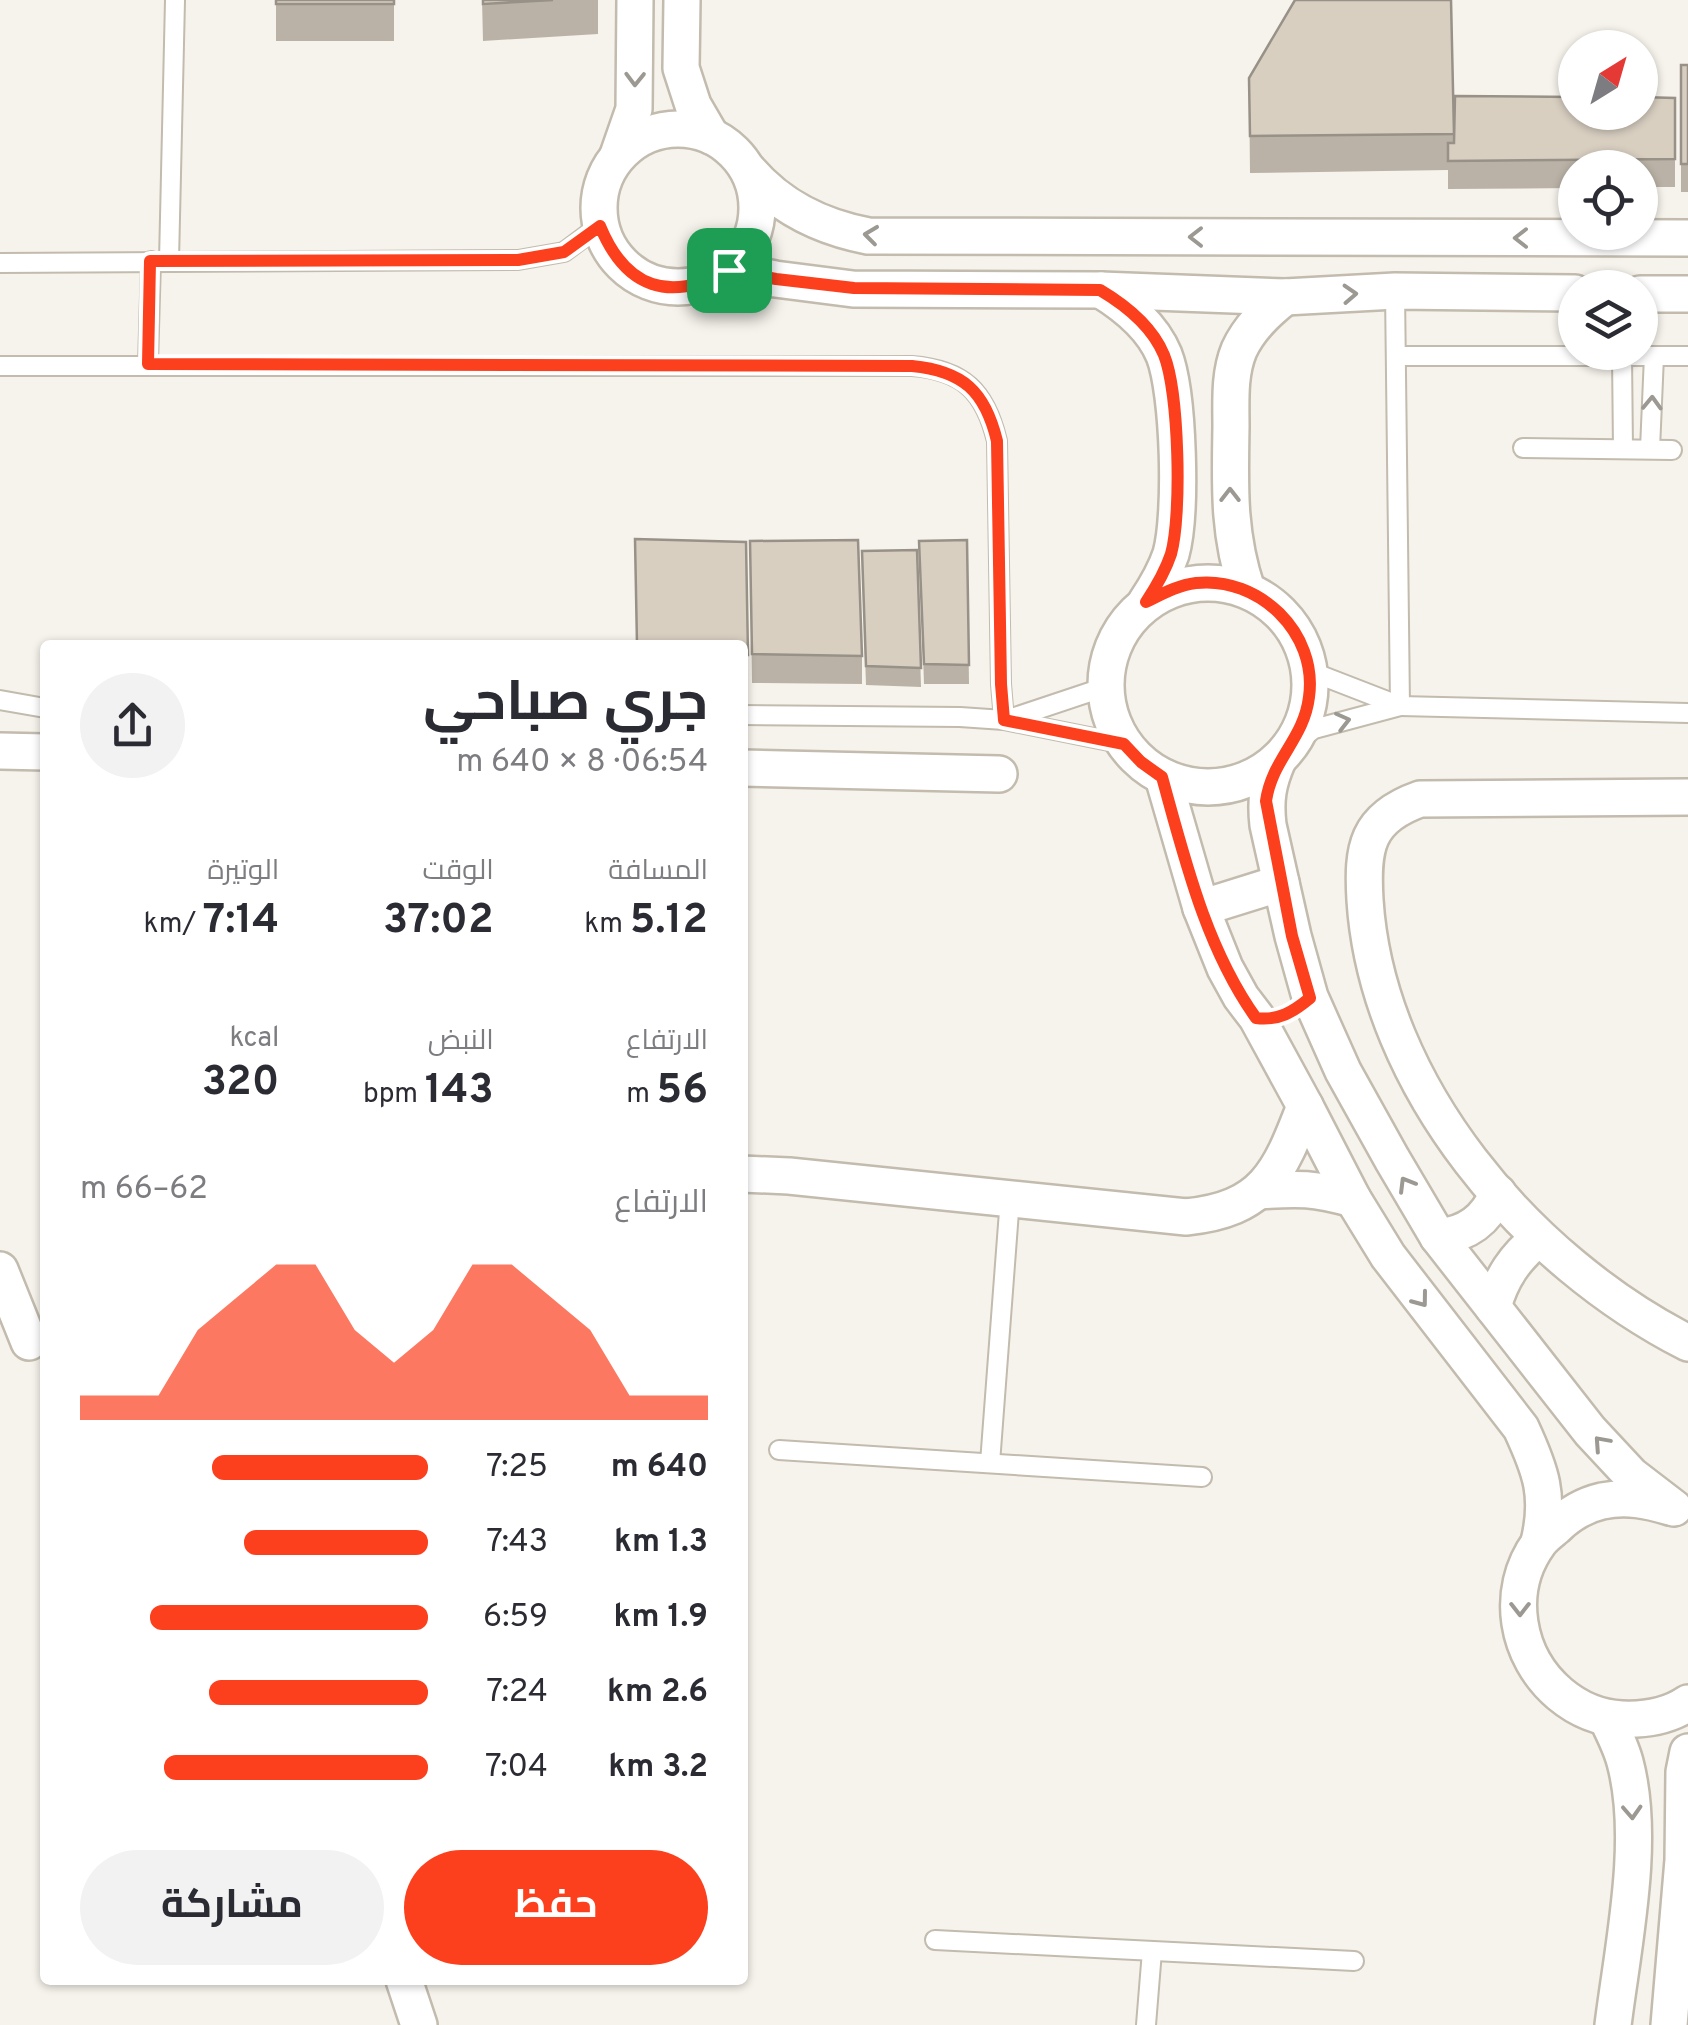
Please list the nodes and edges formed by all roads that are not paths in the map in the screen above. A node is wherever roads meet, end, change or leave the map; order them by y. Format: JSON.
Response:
{"nodes":[{"id":1,"x":175,"y":0,"type":"edge"},
{"id":2,"x":636,"y":0,"type":"edge"},
{"id":3,"x":682,"y":0,"type":"edge"},
{"id":4,"x":710,"y":136,"type":"junction"},
{"id":5,"x":618,"y":155,"type":"junction"},
{"id":6,"x":748,"y":172,"type":"junction"},
{"id":7,"x":600,"y":226,"type":"junction"},
{"id":8,"x":1688,"y":238,"type":"edge"},
{"id":9,"x":160,"y":261,"type":"junction"},
{"id":10,"x":0,"y":263,"type":"edge"},
{"id":11,"x":729,"y":270,"type":"junction"},
{"id":12,"x":1100,"y":290,"type":"junction"},
{"id":13,"x":1395,"y":291,"type":"junction"},
{"id":14,"x":1558,"y":293,"type":"edge"},
{"id":15,"x":1658,"y":294,"type":"edge"},
{"id":16,"x":1688,"y":294,"type":"edge"},
{"id":17,"x":1285,"y":298,"type":"junction"},
{"id":18,"x":1397,"y":356,"type":"junction"},
{"id":19,"x":1558,"y":356,"type":"edge"},
{"id":20,"x":1658,"y":356,"type":"edge"},
{"id":21,"x":1688,"y":356,"type":"edge"},
{"id":22,"x":148,"y":364,"type":"junction"},
{"id":23,"x":0,"y":366,"type":"edge"},
{"id":24,"x":1622,"y":370,"type":"edge"},
{"id":25,"x":1653,"y":370,"type":"edge"},
{"id":26,"x":1522,"y":448,"type":"dead end"},
{"id":27,"x":1622,"y":449,"type":"junction"},
{"id":28,"x":1650,"y":450,"type":"junction"},
{"id":29,"x":1672,"y":450,"type":"dead end"},
{"id":30,"x":1247,"y":590,"type":"junction"},
{"id":31,"x":1146,"y":602,"type":"junction"},
{"id":32,"x":1308,"y":666,"type":"junction"},
{"id":33,"x":1105,"y":686,"type":"junction"},
{"id":34,"x":0,"y":700,"type":"edge"},
{"id":35,"x":1400,"y":706,"type":"junction"},
{"id":36,"x":40,"y":707,"type":"edge"},
{"id":37,"x":1688,"y":713,"type":"edge"},
{"id":38,"x":748,"y":715,"type":"edge"},
{"id":39,"x":1004,"y":720,"type":"junction"},
{"id":40,"x":1124,"y":744,"type":"junction"},
{"id":41,"x":0,"y":751,"type":"edge"},
{"id":42,"x":40,"y":752,"type":"edge"},
{"id":43,"x":1285,"y":753,"type":"junction"},
{"id":44,"x":748,"y":768,"type":"edge"},
{"id":45,"x":1000,"y":774,"type":"dead end"},
{"id":46,"x":1162,"y":777,"type":"junction"},
{"id":47,"x":1688,"y":797,"type":"edge"},
{"id":48,"x":1281,"y":884,"type":"junction"},
{"id":49,"x":1201,"y":908,"type":"junction"},
{"id":50,"x":1310,"y":998,"type":"junction"},
{"id":51,"x":1256,"y":1018,"type":"junction"},
{"id":52,"x":1306,"y":1106,"type":"junction"},
{"id":53,"x":748,"y":1174,"type":"edge"},
{"id":54,"x":1259,"y":1191,"type":"junction"},
{"id":55,"x":1498,"y":1193,"type":"junction"},
{"id":56,"x":1010,"y":1198,"type":"junction"},
{"id":57,"x":1353,"y":1199,"type":"junction"},
{"id":58,"x":1438,"y":1238,"type":"junction"},
{"id":59,"x":1539,"y":1238,"type":"junction"},
{"id":60,"x":0,"y":1270,"type":"edge"},
{"id":61,"x":1493,"y":1307,"type":"junction"},
{"id":62,"x":1688,"y":1343,"type":"edge"},
{"id":63,"x":40,"y":1347,"type":"edge"},
{"id":64,"x":779,"y":1450,"type":"dead end"},
{"id":65,"x":990,"y":1463,"type":"junction"},
{"id":66,"x":1202,"y":1477,"type":"dead end"},
{"id":67,"x":1681,"y":1512,"type":"edge"},
{"id":68,"x":1540,"y":1542,"type":"junction"},
{"id":69,"x":1688,"y":1703,"type":"edge"},
{"id":70,"x":1607,"y":1719,"type":"junction"},
{"id":71,"x":1688,"y":1752,"type":"edge"},
{"id":72,"x":935,"y":1940,"type":"dead end"},
{"id":73,"x":1152,"y":1951,"type":"junction"},
{"id":74,"x":1354,"y":1961,"type":"dead end"},
{"id":75,"x":406,"y":1985,"type":"edge"},
{"id":76,"x":420,"y":2025,"type":"edge"},
{"id":77,"x":1146,"y":2025,"type":"edge"},
{"id":78,"x":1613,"y":2025,"type":"edge"},
{"id":79,"x":1669,"y":2025,"type":"edge"}],
"edges":[{"from":1,"to":9,"type":"lane"},
{"from":2,"to":5,"type":"street","one_way":true},
{"from":3,"to":4,"type":"street"},
{"from":4,"to":5,"type":"street"},
{"from":4,"to":6,"type":"street"},
{"from":5,"to":7,"type":"street"},
{"from":8,"to":6,"type":"street","one_way":true},
{"from":6,"to":11,"type":"street"},
{"from":7,"to":9,"type":"lane"},
{"from":7,"to":11,"type":"street"},
{"from":9,"to":10,"type":"lane"},
{"from":9,"to":22,"type":"lane"},
{"from":11,"to":12,"type":"street"},
{"from":12,"to":17,"type":"street"},
{"from":12,"to":31,"type":"street"},
{"from":13,"to":14,"type":"street"},
{"from":17,"to":13,"type":"street","one_way":true},
{"from":13,"to":18,"type":"lane"},
{"from":15,"to":16,"type":"street"},
{"from":30,"to":17,"type":"street","one_way":true},
{"from":18,"to":19,"type":"lane"},
{"from":18,"to":35,"type":"lane"},
{"from":20,"to":21,"type":"lane"},
{"from":22,"to":23,"type":"lane"},
{"from":22,"to":39,"type":"lane"},
{"from":24,"to":27,"type":"lane"},
{"from":28,"to":25,"type":"lane","one_way":true},
{"from":26,"to":27,"type":"lane"},
{"from":27,"to":28,"type":"lane"},
{"from":28,"to":29,"type":"lane"},
{"from":30,"to":31,"type":"street"},
{"from":30,"to":32,"type":"street"},
{"from":31,"to":33,"type":"street"},
{"from":32,"to":35,"type":"lane"},
{"from":32,"to":43,"type":"street"},
{"from":33,"to":39,"type":"lane"},
{"from":33,"to":40,"type":"street"},
{"from":34,"to":36,"type":"lane"},
{"from":35,"to":37,"type":"lane"},
{"from":43,"to":35,"type":"lane","one_way":true},
{"from":38,"to":39,"type":"lane"},
{"from":39,"to":40,"type":"lane"},
{"from":40,"to":46,"type":"street"},
{"from":41,"to":42,"type":"street"},
{"from":43,"to":46,"type":"street"},
{"from":43,"to":48,"type":"street"},
{"from":44,"to":45,"type":"street"},
{"from":46,"to":49,"type":"street"},
{"from":47,"to":55,"type":"street"},
{"from":48,"to":49,"type":"street"},
{"from":48,"to":50,"type":"street"},
{"from":49,"to":51,"type":"street"},
{"from":50,"to":51,"type":"street"},
{"from":58,"to":50,"type":"street","one_way":true},
{"from":51,"to":52,"type":"street"},
{"from":52,"to":54,"type":"street"},
{"from":52,"to":57,"type":"street"},
{"from":53,"to":56,"type":"street"},
{"from":54,"to":56,"type":"street"},
{"from":54,"to":57,"type":"street"},
{"from":55,"to":58,"type":"street"},
{"from":55,"to":59,"type":"street"},
{"from":56,"to":65,"type":"lane"},
{"from":57,"to":68,"type":"street","one_way":true},
{"from":58,"to":61,"type":"street"},
{"from":59,"to":61,"type":"street"},
{"from":59,"to":62,"type":"street"},
{"from":60,"to":63,"type":"street"},
{"from":67,"to":61,"type":"street","one_way":true},
{"from":64,"to":65,"type":"lane"},
{"from":65,"to":66,"type":"lane"},
{"from":67,"to":68,"type":"street"},
{"from":68,"to":70,"type":"street","one_way":true},
{"from":69,"to":70,"type":"street"},
{"from":70,"to":78,"type":"street","one_way":true},
{"from":71,"to":79,"type":"street"},
{"from":72,"to":73,"type":"lane"},
{"from":73,"to":74,"type":"lane"},
{"from":73,"to":77,"type":"lane"},
{"from":75,"to":76,"type":"street"}]}
